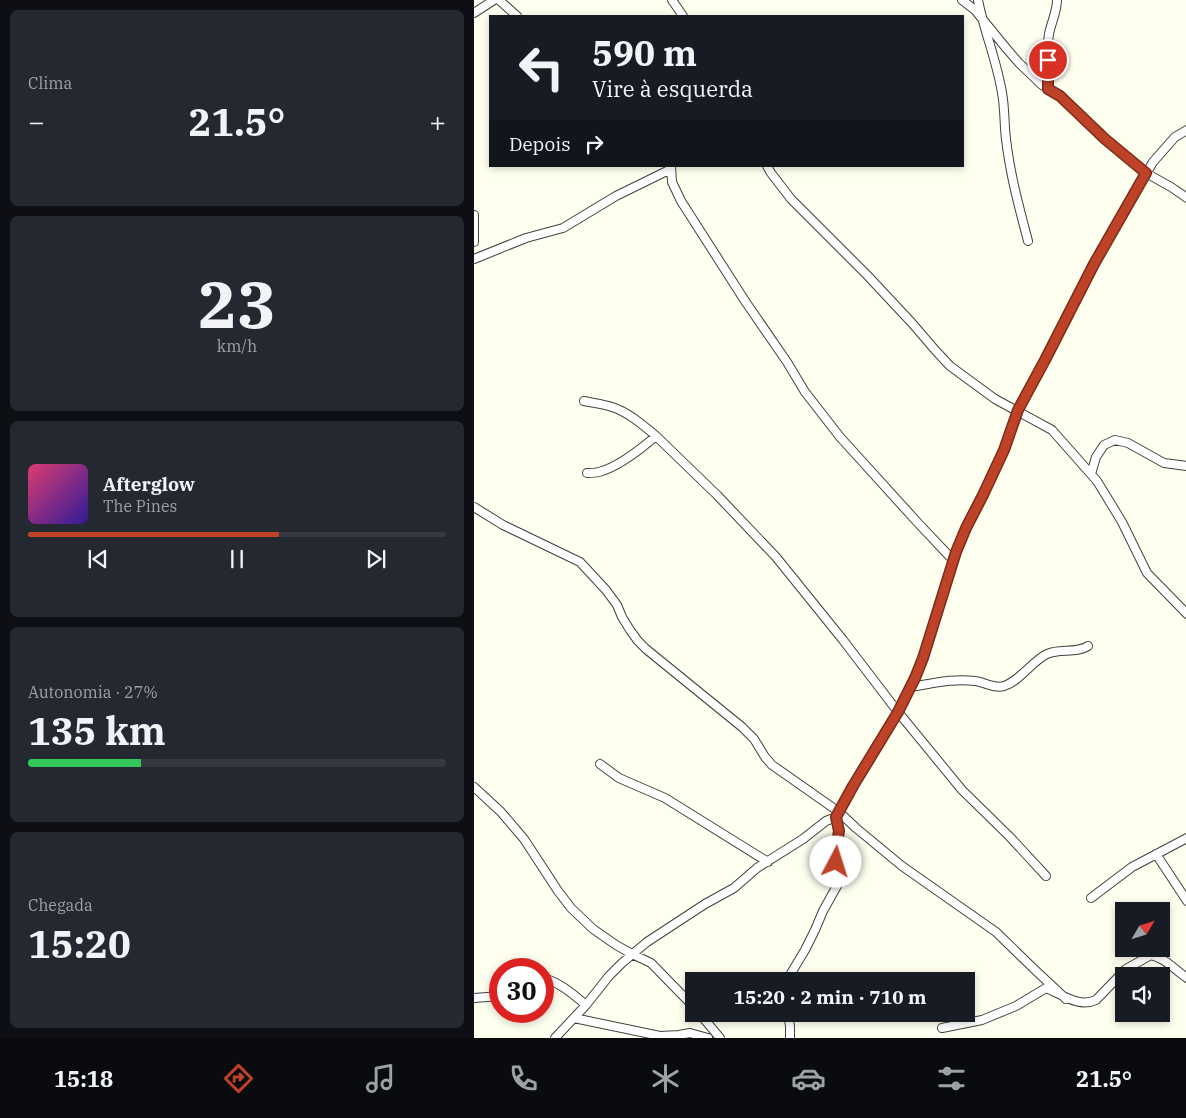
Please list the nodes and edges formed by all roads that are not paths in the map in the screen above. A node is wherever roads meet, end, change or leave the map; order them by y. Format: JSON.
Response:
{"nodes":[{"id":1,"x":494,"y":0,"type":"edge"},
{"id":2,"x":499,"y":0,"type":"edge"},
{"id":3,"x":672,"y":0,"type":"edge"},
{"id":4,"x":962,"y":0,"type":"edge"},
{"id":5,"x":978,"y":0,"type":"edge"},
{"id":6,"x":1057,"y":0,"type":"edge"},
{"id":7,"x":474,"y":13,"type":"edge"},
{"id":8,"x":517,"y":15,"type":"edge"},
{"id":9,"x":682,"y":15,"type":"edge"},
{"id":10,"x":981,"y":16,"type":"junction"},
{"id":11,"x":1048,"y":89,"type":"junction"},
{"id":12,"x":1186,"y":130,"type":"edge"},
{"id":13,"x":671,"y":167,"type":"edge"},
{"id":14,"x":768,"y":167,"type":"edge"},
{"id":15,"x":1146,"y":173,"type":"junction"},
{"id":16,"x":1186,"y":198,"type":"edge"},
{"id":17,"x":474,"y":215,"type":"edge"},
{"id":18,"x":1028,"y":241,"type":"dead end"},
{"id":19,"x":474,"y":242,"type":"edge"},
{"id":20,"x":474,"y":259,"type":"edge"},
{"id":21,"x":584,"y":401,"type":"dead end"},
{"id":22,"x":1018,"y":410,"type":"junction"},
{"id":23,"x":656,"y":436,"type":"junction"},
{"id":24,"x":1186,"y":466,"type":"edge"},
{"id":25,"x":587,"y":473,"type":"dead end"},
{"id":26,"x":1091,"y":474,"type":"junction"},
{"id":27,"x":474,"y":506,"type":"edge"},
{"id":28,"x":953,"y":560,"type":"junction"},
{"id":29,"x":1186,"y":614,"type":"edge"},
{"id":30,"x":1088,"y":646,"type":"dead end"},
{"id":31,"x":910,"y":688,"type":"junction"},
{"id":32,"x":898,"y":712,"type":"junction"},
{"id":33,"x":600,"y":764,"type":"dead end"},
{"id":34,"x":474,"y":787,"type":"edge"},
{"id":35,"x":837,"y":815,"type":"junction"},
{"id":36,"x":1186,"y":838,"type":"edge"},
{"id":37,"x":1156,"y":854,"type":"junction"},
{"id":38,"x":768,"y":862,"type":"junction"},
{"id":39,"x":1046,"y":876,"type":"dead end"},
{"id":40,"x":1091,"y":898,"type":"dead end"},
{"id":41,"x":1186,"y":901,"type":"edge"},
{"id":42,"x":632,"y":954,"type":"junction"},
{"id":43,"x":791,"y":972,"type":"edge"},
{"id":44,"x":1186,"y":978,"type":"edge"},
{"id":45,"x":554,"y":982,"type":"edge"},
{"id":46,"x":489,"y":997,"type":"edge"},
{"id":47,"x":474,"y":998,"type":"edge"},
{"id":48,"x":685,"y":998,"type":"edge"},
{"id":49,"x":1066,"y":998,"type":"junction"},
{"id":50,"x":586,"y":1005,"type":"junction"},
{"id":51,"x":574,"y":1018,"type":"junction"},
{"id":52,"x":707,"y":1022,"type":"edge"},
{"id":53,"x":789,"y":1022,"type":"edge"},
{"id":54,"x":942,"y":1028,"type":"dead end"},
{"id":55,"x":555,"y":1038,"type":"edge"},
{"id":56,"x":708,"y":1038,"type":"edge"},
{"id":57,"x":720,"y":1038,"type":"edge"},
{"id":58,"x":790,"y":1038,"type":"edge"}],
"edges":[{"from":1,"to":7,"type":"street"},
{"from":2,"to":8,"type":"street"},
{"from":3,"to":9,"type":"street"},
{"from":4,"to":10,"type":"street"},
{"from":5,"to":10,"type":"street"},
{"from":6,"to":11,"type":"street"},
{"from":10,"to":11,"type":"street"},
{"from":10,"to":18,"type":"street"},
{"from":11,"to":15,"type":"street"},
{"from":12,"to":15,"type":"street"},
{"from":13,"to":20,"type":"street"},
{"from":13,"to":28,"type":"street"},
{"from":14,"to":22,"type":"street"},
{"from":15,"to":16,"type":"street"},
{"from":15,"to":22,"type":"street"},
{"from":17,"to":19,"type":"street"},
{"from":21,"to":23,"type":"street"},
{"from":22,"to":26,"type":"street"},
{"from":22,"to":28,"type":"street"},
{"from":23,"to":25,"type":"street"},
{"from":23,"to":32,"type":"street"},
{"from":24,"to":26,"type":"street"},
{"from":26,"to":29,"type":"street"},
{"from":27,"to":35,"type":"street"},
{"from":28,"to":31,"type":"street"},
{"from":30,"to":31,"type":"street"},
{"from":31,"to":32,"type":"street"},
{"from":32,"to":35,"type":"street"},
{"from":32,"to":39,"type":"street"},
{"from":33,"to":38,"type":"street"},
{"from":34,"to":42,"type":"street"},
{"from":35,"to":38,"type":"street"},
{"from":35,"to":43,"type":"street"},
{"from":35,"to":49,"type":"street"},
{"from":36,"to":37,"type":"street"},
{"from":37,"to":40,"type":"street"},
{"from":37,"to":41,"type":"street"},
{"from":38,"to":42,"type":"street"},
{"from":42,"to":48,"type":"street"},
{"from":42,"to":50,"type":"street"},
{"from":44,"to":49,"type":"street"},
{"from":45,"to":50,"type":"street"},
{"from":46,"to":47,"type":"street"},
{"from":49,"to":54,"type":"street"},
{"from":50,"to":51,"type":"street"},
{"from":51,"to":55,"type":"street"},
{"from":51,"to":56,"type":"street"},
{"from":52,"to":57,"type":"street"},
{"from":53,"to":58,"type":"street"}]}
